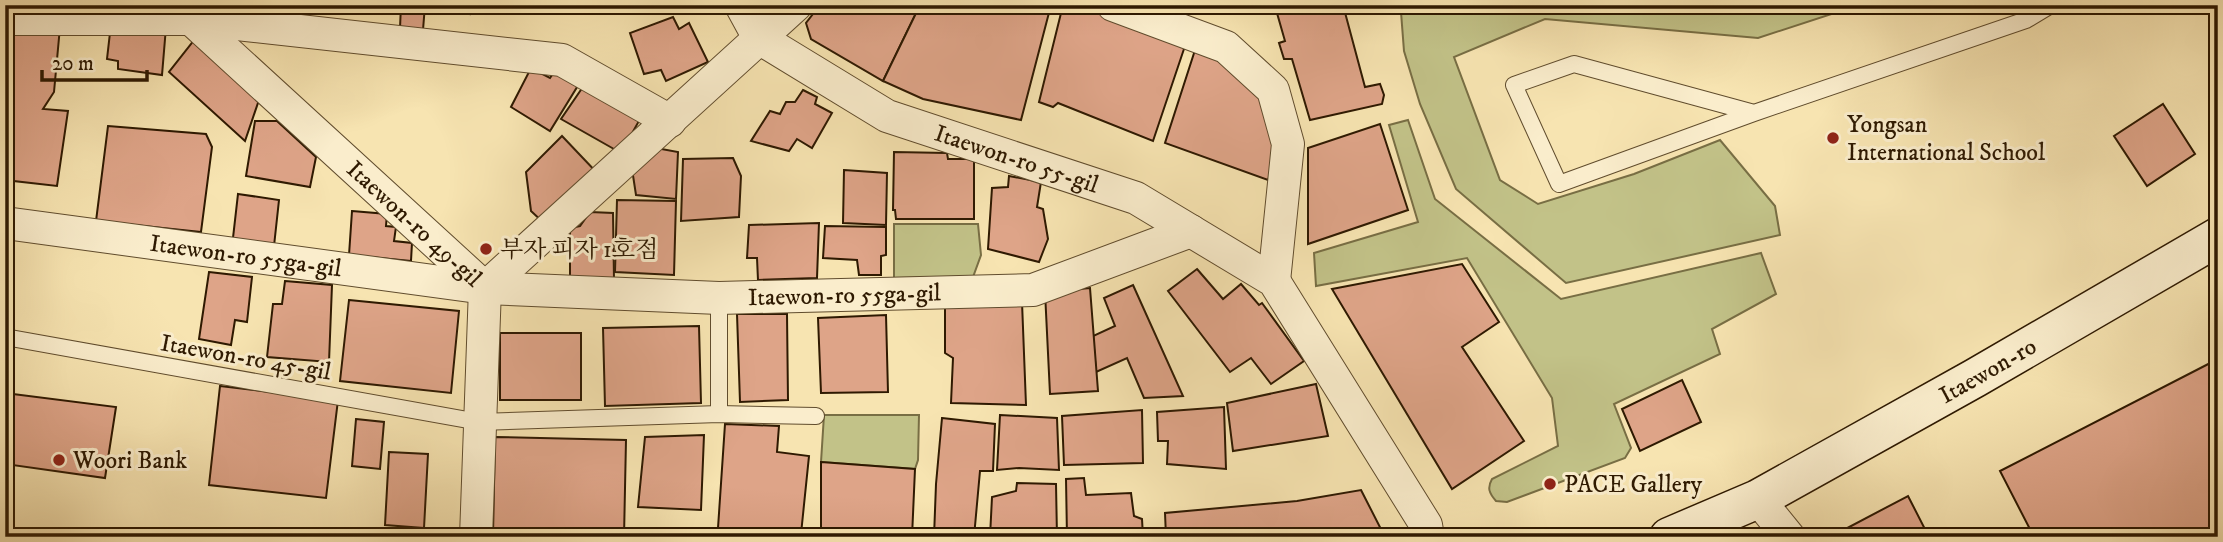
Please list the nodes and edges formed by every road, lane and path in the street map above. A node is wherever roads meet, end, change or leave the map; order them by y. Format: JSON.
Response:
{"nodes":[{"id":1,"x":741,"y":5,"type":"edge"},
{"id":2,"x":796,"y":5,"type":"edge"},
{"id":3,"x":1113,"y":5,"type":"edge"},
{"id":4,"x":2051,"y":5,"type":"edge"},
{"id":5,"x":190,"y":12,"type":"edge"},
{"id":6,"x":5,"y":19,"type":"edge"},
{"id":7,"x":760,"y":38,"type":"junction"},
{"id":8,"x":1754,"y":113,"type":"junction"},
{"id":9,"x":670,"y":121,"type":"junction"},
{"id":10,"x":5,"y":223,"type":"edge"},
{"id":11,"x":1191,"y":231,"type":"junction"},
{"id":12,"x":2218,"y":237,"type":"edge"},
{"id":13,"x":1274,"y":281,"type":"junction"},
{"id":14,"x":485,"y":288,"type":"junction"},
{"id":15,"x":719,"y":298,"type":"junction"},
{"id":16,"x":5,"y":337,"type":"edge"},
{"id":17,"x":719,"y":414,"type":"junction"},
{"id":18,"x":816,"y":416,"type":"dead end"},
{"id":19,"x":479,"y":422,"type":"junction"},
{"id":20,"x":1758,"y":499,"type":"junction"},
{"id":21,"x":476,"y":537,"type":"edge"},
{"id":22,"x":1428,"y":537,"type":"edge"},
{"id":23,"x":1669,"y":537,"type":"edge"},
{"id":24,"x":1789,"y":537,"type":"edge"}],
"edges":[{"from":1,"to":7,"type":"street","name":"Itaewon-ro 55-gil"},
{"from":2,"to":7,"type":"street"},
{"from":3,"to":13,"type":"street"},
{"from":4,"to":8,"type":"lane"},
{"from":5,"to":6,"type":"street"},
{"from":5,"to":9,"type":"street"},
{"from":5,"to":14,"type":"street","name":"Itaewon-ro 49-gil"},
{"from":7,"to":9,"type":"street"},
{"from":7,"to":11,"type":"street","name":"Itaewon-ro 55-gil"},
{"from":8,"to":8,"type":"lane"},
{"from":9,"to":14,"type":"street"},
{"from":10,"to":14,"type":"street","name":"Itaewon-ro 55ga-gil"},
{"from":11,"to":13,"type":"street","name":"Itaewon-ro 55-gil"},
{"from":11,"to":15,"type":"street","name":"Itaewon-ro 55ga-gil"},
{"from":12,"to":20,"type":"main road","name":"Itaewon-ro"},
{"from":13,"to":22,"type":"street","name":"Itaewon-ro 55-gil"},
{"from":14,"to":15,"type":"street","name":"Itaewon-ro 55ga-gil"},
{"from":14,"to":19,"type":"street","name":"Itaewon-ro 49-gil"},
{"from":15,"to":17,"type":"lane"},
{"from":16,"to":19,"type":"lane","name":"Itaewon-ro 45-gil"},
{"from":17,"to":18,"type":"lane","name":"Itaewon-ro 45-gil"},
{"from":17,"to":19,"type":"lane","name":"Itaewon-ro 45-gil"},
{"from":19,"to":21,"type":"street","name":"Itaewon-ro 49-gil"},
{"from":20,"to":23,"type":"main road","name":"Itaewon-ro"},
{"from":20,"to":24,"type":"street"}]}
